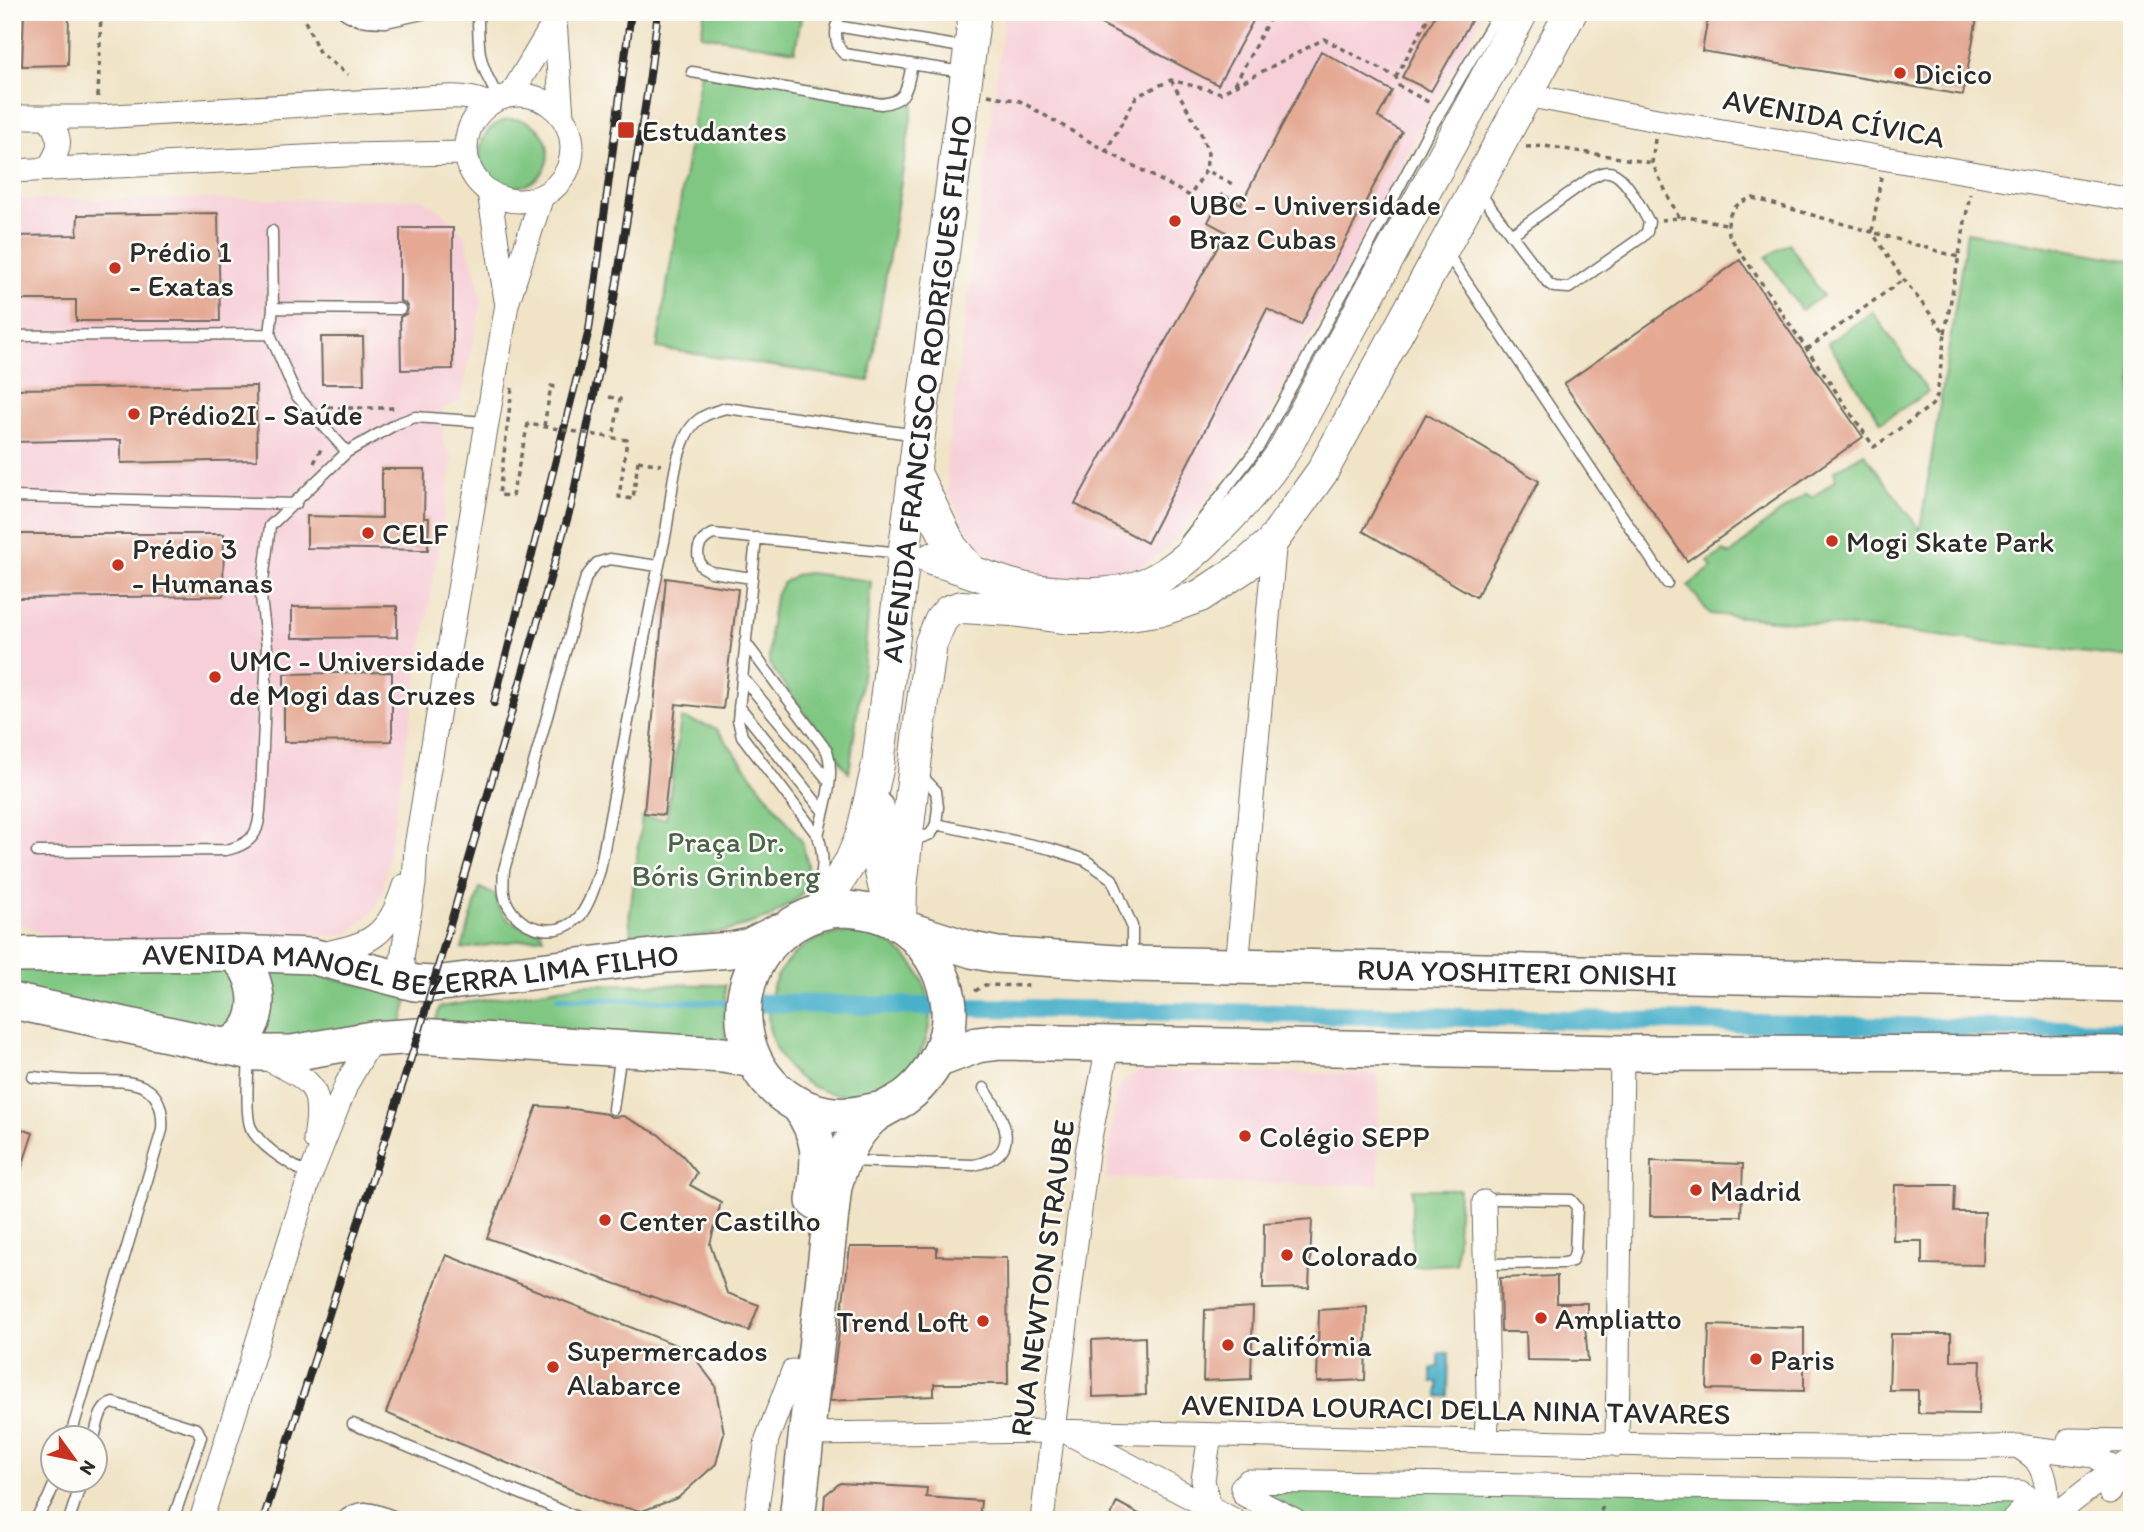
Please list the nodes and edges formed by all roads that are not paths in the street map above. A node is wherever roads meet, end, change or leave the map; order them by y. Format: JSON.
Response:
{"nodes":[{"id":1,"x":344,"y":12,"type":"edge"},
{"id":2,"x":430,"y":12,"type":"edge"},
{"id":3,"x":478,"y":12,"type":"edge"},
{"id":4,"x":840,"y":12,"type":"edge"},
{"id":5,"x":975,"y":12,"type":"edge"},
{"id":6,"x":1499,"y":12,"type":"edge"},
{"id":7,"x":1522,"y":12,"type":"edge"},
{"id":8,"x":1571,"y":12,"type":"edge"},
{"id":9,"x":387,"y":17,"type":"edge"},
{"id":10,"x":555,"y":17,"type":"edge"},
{"id":11,"x":836,"y":26,"type":"junction"},
{"id":12,"x":912,"y":65,"type":"junction"},
{"id":13,"x":968,"y":71,"type":"junction"},
{"id":14,"x":692,"y":72,"type":"dead end"},
{"id":15,"x":1526,"y":95,"type":"junction"},
{"id":16,"x":499,"y":99,"type":"junction"},
{"id":17,"x":562,"y":116,"type":"junction"},
{"id":18,"x":12,"y":117,"type":"edge"},
{"id":19,"x":48,"y":117,"type":"junction"},
{"id":20,"x":466,"y":153,"type":"junction"},
{"id":21,"x":48,"y":168,"type":"junction"},
{"id":22,"x":12,"y":171,"type":"edge"},
{"id":23,"x":1475,"y":187,"type":"junction"},
{"id":24,"x":489,"y":192,"type":"junction"},
{"id":25,"x":542,"y":196,"type":"junction"},
{"id":26,"x":2132,"y":200,"type":"edge"},
{"id":27,"x":272,"y":231,"type":"dead end"},
{"id":28,"x":1511,"y":235,"type":"junction"},
{"id":29,"x":1443,"y":248,"type":"junction"},
{"id":30,"x":507,"y":304,"type":"junction"},
{"id":31,"x":273,"y":308,"type":"junction"},
{"id":32,"x":400,"y":309,"type":"dead end"},
{"id":33,"x":270,"y":334,"type":"junction"},
{"id":34,"x":12,"y":336,"type":"edge"},
{"id":35,"x":486,"y":422,"type":"junction"},
{"id":36,"x":919,"y":435,"type":"junction"},
{"id":37,"x":1269,"y":451,"type":"junction"},
{"id":38,"x":347,"y":452,"type":"junction"},
{"id":39,"x":914,"y":471,"type":"junction"},
{"id":40,"x":1317,"y":480,"type":"junction"},
{"id":41,"x":12,"y":497,"type":"edge"},
{"id":42,"x":296,"y":504,"type":"junction"},
{"id":43,"x":756,"y":538,"type":"junction"},
{"id":44,"x":1275,"y":538,"type":"junction"},
{"id":45,"x":918,"y":557,"type":"junction"},
{"id":46,"x":658,"y":566,"type":"junction"},
{"id":47,"x":969,"y":569,"type":"junction"},
{"id":48,"x":752,"y":578,"type":"junction"},
{"id":49,"x":1667,"y":583,"type":"dead end"},
{"id":50,"x":949,"y":611,"type":"junction"},
{"id":51,"x":745,"y":642,"type":"junction"},
{"id":52,"x":742,"y":677,"type":"junction"},
{"id":53,"x":739,"y":706,"type":"junction"},
{"id":54,"x":878,"y":765,"type":"junction"},
{"id":55,"x":915,"y":769,"type":"junction"},
{"id":56,"x":829,"y":781,"type":"junction"},
{"id":57,"x":822,"y":811,"type":"junction"},
{"id":58,"x":936,"y":824,"type":"junction"},
{"id":59,"x":818,"y":836,"type":"junction"},
{"id":60,"x":906,"y":843,"type":"junction"},
{"id":61,"x":416,"y":846,"type":"junction"},
{"id":62,"x":37,"y":852,"type":"dead end"},
{"id":63,"x":810,"y":916,"type":"junction"},
{"id":64,"x":900,"y":924,"type":"junction"},
{"id":65,"x":233,"y":953,"type":"junction"},
{"id":66,"x":12,"y":955,"type":"edge"},
{"id":67,"x":311,"y":956,"type":"junction"},
{"id":68,"x":1132,"y":964,"type":"junction"},
{"id":69,"x":1237,"y":967,"type":"junction"},
{"id":70,"x":415,"y":983,"type":"junction"},
{"id":71,"x":2132,"y":984,"type":"edge"},
{"id":72,"x":12,"y":1001,"type":"edge"},
{"id":73,"x":372,"y":1038,"type":"junction"},
{"id":74,"x":1108,"y":1046,"type":"junction"},
{"id":75,"x":621,"y":1049,"type":"junction"},
{"id":76,"x":244,"y":1051,"type":"junction"},
{"id":77,"x":1622,"y":1053,"type":"junction"},
{"id":78,"x":2132,"y":1054,"type":"edge"},
{"id":79,"x":754,"y":1060,"type":"junction"},
{"id":80,"x":937,"y":1060,"type":"junction"},
{"id":81,"x":33,"y":1077,"type":"dead end"},
{"id":82,"x":984,"y":1088,"type":"dead end"},
{"id":83,"x":798,"y":1104,"type":"junction"},
{"id":84,"x":883,"y":1108,"type":"junction"},
{"id":85,"x":612,"y":1109,"type":"dead end"},
{"id":86,"x":841,"y":1161,"type":"junction"},
{"id":87,"x":310,"y":1177,"type":"junction"},
{"id":88,"x":1490,"y":1200,"type":"joint"},
{"id":89,"x":1485,"y":1264,"type":"junction"},
{"id":90,"x":793,"y":1371,"type":"junction"},
{"id":91,"x":74,"y":1424,"type":"edge"},
{"id":92,"x":98,"y":1424,"type":"edge"},
{"id":93,"x":353,"y":1424,"type":"dead end"},
{"id":94,"x":1059,"y":1431,"type":"junction"},
{"id":95,"x":807,"y":1434,"type":"junction"},
{"id":96,"x":1210,"y":1435,"type":"junction"},
{"id":97,"x":1486,"y":1441,"type":"junction"},
{"id":98,"x":2132,"y":1441,"type":"edge"},
{"id":99,"x":1617,"y":1445,"type":"junction"},
{"id":100,"x":2018,"y":1446,"type":"junction"},
{"id":101,"x":2121,"y":1476,"type":"edge"},
{"id":102,"x":50,"y":1494,"type":"edge"},
{"id":103,"x":77,"y":1494,"type":"edge"},
{"id":104,"x":1209,"y":1507,"type":"junction"},
{"id":105,"x":35,"y":1520,"type":"edge"},
{"id":106,"x":69,"y":1520,"type":"edge"},
{"id":107,"x":173,"y":1520,"type":"edge"},
{"id":108,"x":201,"y":1520,"type":"edge"},
{"id":109,"x":340,"y":1520,"type":"edge"},
{"id":110,"x":403,"y":1520,"type":"edge"},
{"id":111,"x":584,"y":1520,"type":"edge"},
{"id":112,"x":755,"y":1520,"type":"edge"},
{"id":113,"x":774,"y":1520,"type":"edge"},
{"id":114,"x":797,"y":1520,"type":"edge"},
{"id":115,"x":1042,"y":1520,"type":"edge"},
{"id":116,"x":1234,"y":1520,"type":"edge"},
{"id":117,"x":1295,"y":1520,"type":"edge"},
{"id":118,"x":2012,"y":1520,"type":"edge"},
{"id":119,"x":2048,"y":1520,"type":"edge"},
{"id":120,"x":2058,"y":1520,"type":"edge"}],
"edges":[{"from":1,"to":9,"type":"lane"},
{"from":2,"to":9,"type":"lane"},
{"from":3,"to":16,"type":"lane"},
{"from":4,"to":11,"type":"lane"},
{"from":5,"to":13,"type":"street","name":"AVENIDA FRANCISCO RODRIGUES FILHO"},
{"from":6,"to":37,"type":"lane"},
{"from":7,"to":37,"type":"street"},
{"from":8,"to":15,"type":"street"},
{"from":10,"to":16,"type":"street"},
{"from":10,"to":17,"type":"street"},
{"from":11,"to":12,"type":"lane"},
{"from":11,"to":13,"type":"lane"},
{"from":12,"to":13,"type":"lane"},
{"from":12,"to":14,"type":"lane"},
{"from":13,"to":36,"type":"street","name":"AVENIDA FRANCISCO RODRIGUES FILHO"},
{"from":15,"to":23,"type":"street"},
{"from":15,"to":26,"type":"street","name":"AVENIDA CÍVICA"},
{"from":16,"to":17,"type":"street"},
{"from":16,"to":19,"type":"street"},
{"from":16,"to":20,"type":"street"},
{"from":17,"to":25,"type":"street"},
{"from":18,"to":19,"type":"street"},
{"from":19,"to":21,"type":"street"},
{"from":20,"to":21,"type":"street"},
{"from":20,"to":24,"type":"street"},
{"from":21,"to":22,"type":"street"},
{"from":23,"to":28,"type":"lane"},
{"from":23,"to":29,"type":"street"},
{"from":24,"to":25,"type":"street"},
{"from":24,"to":30,"type":"street"},
{"from":25,"to":30,"type":"street"},
{"from":27,"to":31,"type":"lane"},
{"from":28,"to":28,"type":"lane"},
{"from":29,"to":40,"type":"street"},
{"from":29,"to":49,"type":"lane"},
{"from":30,"to":35,"type":"street"},
{"from":31,"to":32,"type":"lane"},
{"from":31,"to":33,"type":"lane"},
{"from":33,"to":34,"type":"lane"},
{"from":33,"to":38,"type":"lane"},
{"from":35,"to":38,"type":"lane"},
{"from":35,"to":61,"type":"street"},
{"from":36,"to":39,"type":"street","name":"AVENIDA FRANCISCO RODRIGUES FILHO"},
{"from":36,"to":46,"type":"lane"},
{"from":37,"to":40,"type":"street"},
{"from":37,"to":47,"type":"street"},
{"from":38,"to":42,"type":"lane"},
{"from":39,"to":45,"type":"street","name":"AVENIDA FRANCISCO RODRIGUES FILHO"},
{"from":39,"to":47,"type":"street"},
{"from":40,"to":44,"type":"street"},
{"from":41,"to":42,"type":"lane"},
{"from":42,"to":62,"type":"lane"},
{"from":43,"to":45,"type":"lane"},
{"from":43,"to":48,"type":"lane"},
{"from":43,"to":48,"type":"lane"},
{"from":44,"to":50,"type":"street"},
{"from":44,"to":69,"type":"street"},
{"from":45,"to":47,"type":"street"},
{"from":45,"to":50,"type":"street"},
{"from":45,"to":54,"type":"street","name":"AVENIDA FRANCISCO RODRIGUES FILHO"},
{"from":46,"to":46,"type":"lane"},
{"from":48,"to":51,"type":"lane"},
{"from":50,"to":55,"type":"street"},
{"from":51,"to":52,"type":"lane"},
{"from":51,"to":56,"type":"lane"},
{"from":52,"to":53,"type":"lane"},
{"from":52,"to":56,"type":"lane"},
{"from":53,"to":57,"type":"lane"},
{"from":53,"to":59,"type":"lane"},
{"from":54,"to":63,"type":"street","name":"AVENIDA FRANCISCO RODRIGUES FILHO"},
{"from":54,"to":64,"type":"street","name":"AVENIDA FRANCISCO RODRIGUES FILHO"},
{"from":55,"to":58,"type":"lane"},
{"from":55,"to":60,"type":"street"},
{"from":56,"to":57,"type":"lane"},
{"from":57,"to":59,"type":"lane"},
{"from":58,"to":60,"type":"lane"},
{"from":58,"to":68,"type":"lane"},
{"from":59,"to":63,"type":"lane"},
{"from":60,"to":64,"type":"street"},
{"from":61,"to":67,"type":"street"},
{"from":61,"to":70,"type":"street"},
{"from":63,"to":64,"type":"main road","name":"AVENIDA FRANCISCO RODRIGUES FILHO"},
{"from":63,"to":70,"type":"main road","name":"AVENIDA MANOEL BEZERRA LIMA FILHO"},
{"from":63,"to":79,"type":"main road","name":"AVENIDA FRANCISCO RODRIGUES FILHO"},
{"from":64,"to":68,"type":"main road","name":"RUA YOSHITERI ONISHI"},
{"from":64,"to":80,"type":"main road","name":"AVENIDA FRANCISCO RODRIGUES FILHO"},
{"from":65,"to":66,"type":"main road","name":"AVENIDA MANOEL BEZERRA LIMA FILHO"},
{"from":65,"to":67,"type":"main road","name":"AVENIDA MANOEL BEZERRA LIMA FILHO"},
{"from":65,"to":76,"type":"main road"},
{"from":67,"to":70,"type":"main road","name":"AVENIDA MANOEL BEZERRA LIMA FILHO"},
{"from":68,"to":69,"type":"main road","name":"RUA YOSHITERI ONISHI"},
{"from":69,"to":71,"type":"main road","name":"RUA YOSHITERI ONISHI"},
{"from":72,"to":76,"type":"main road"},
{"from":73,"to":75,"type":"main road"},
{"from":73,"to":76,"type":"main road"},
{"from":73,"to":87,"type":"street"},
{"from":74,"to":77,"type":"main road"},
{"from":74,"to":80,"type":"main road"},
{"from":74,"to":94,"type":"street","name":"RUA NEWTON STRAUBE"},
{"from":75,"to":79,"type":"main road"},
{"from":75,"to":85,"type":"lane"},
{"from":76,"to":87,"type":"lane"},
{"from":76,"to":87,"type":"street"},
{"from":77,"to":78,"type":"main road"},
{"from":77,"to":99,"type":"street"},
{"from":79,"to":83,"type":"main road","name":"AVENIDA FRANCISCO RODRIGUES FILHO"},
{"from":80,"to":84,"type":"main road","name":"AVENIDA FRANCISCO RODRIGUES FILHO"},
{"from":81,"to":91,"type":"lane"},
{"from":82,"to":86,"type":"lane"},
{"from":83,"to":84,"type":"main road","name":"AVENIDA FRANCISCO RODRIGUES FILHO"},
{"from":83,"to":90,"type":"main road","name":"AVENIDA FRANCISCO RODRIGUES FILHO"},
{"from":84,"to":86,"type":"main road","name":"AVENIDA FRANCISCO RODRIGUES FILHO"},
{"from":86,"to":95,"type":"main road","name":"AVENIDA FRANCISCO RODRIGUES FILHO"},
{"from":87,"to":108,"type":"street"},
{"from":88,"to":89,"type":"street"},
{"from":88,"to":89,"type":"lane"},
{"from":89,"to":97,"type":"street"},
{"from":90,"to":112,"type":"street"},
{"from":90,"to":113,"type":"main road","name":"AVENIDA FRANCISCO RODRIGUES FILHO"},
{"from":92,"to":107,"type":"lane"},
{"from":93,"to":111,"type":"lane"},
{"from":94,"to":95,"type":"street","name":"AVENIDA LOURACI DELLA NINA TAVARES"},
{"from":94,"to":96,"type":"street","name":"AVENIDA LOURACI DELLA NINA TAVARES"},
{"from":94,"to":104,"type":"street"},
{"from":94,"to":115,"type":"street","name":"RUA NEWTON STRAUBE"},
{"from":95,"to":114,"type":"main road","name":"AVENIDA FRANCISCO RODRIGUES FILHO"},
{"from":96,"to":97,"type":"street","name":"AVENIDA LOURACI DELLA NINA TAVARES"},
{"from":96,"to":104,"type":"street"},
{"from":97,"to":99,"type":"street","name":"AVENIDA LOURACI DELLA NINA TAVARES"},
{"from":98,"to":100,"type":"street"},
{"from":99,"to":100,"type":"street","name":"AVENIDA LOURACI DELLA NINA TAVARES"},
{"from":100,"to":101,"type":"street"},
{"from":100,"to":119,"type":"street"},
{"from":101,"to":119,"type":"street"},
{"from":101,"to":120,"type":"street"},
{"from":102,"to":105,"type":"lane"},
{"from":103,"to":106,"type":"lane"},
{"from":104,"to":116,"type":"street"},
{"from":109,"to":110,"type":"lane"},
{"from":117,"to":118,"type":"street"}]}
